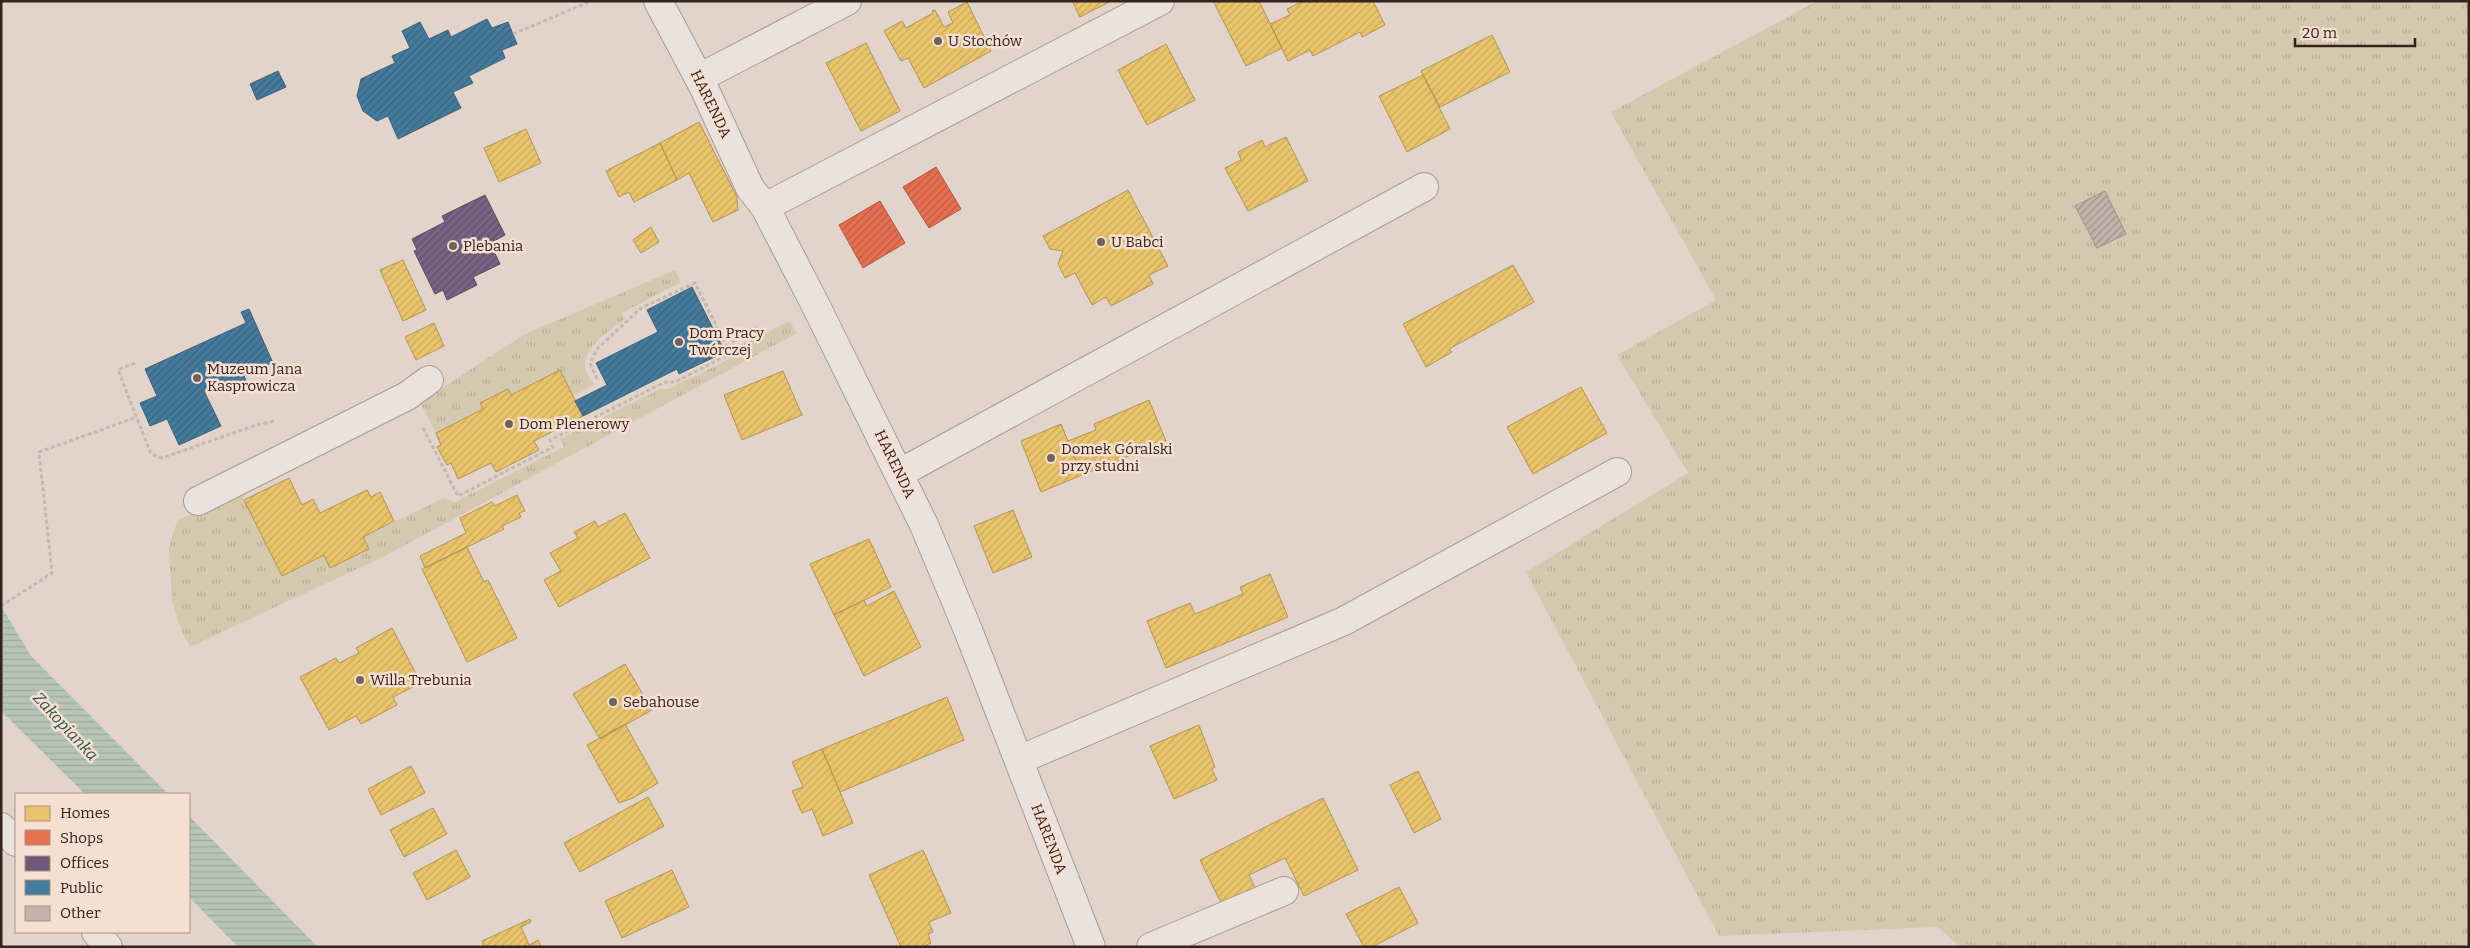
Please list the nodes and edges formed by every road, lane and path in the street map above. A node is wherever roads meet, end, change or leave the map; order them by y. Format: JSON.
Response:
{"nodes":[{"id":1,"x":592,"y":1,"type":"edge"},
{"id":2,"x":658,"y":1,"type":"edge"},
{"id":3,"x":847,"y":1,"type":"edge"},
{"id":4,"x":1160,"y":1,"type":"edge"},
{"id":5,"x":513,"y":34,"type":"dead end"},
{"id":6,"x":698,"y":78,"type":"junction"},
{"id":7,"x":1424,"y":187,"type":"dead end"},
{"id":8,"x":764,"y":207,"type":"junction"},
{"id":9,"x":758,"y":327,"type":"dead end"},
{"id":10,"x":730,"y":354,"type":"junction"},
{"id":11,"x":136,"y":363,"type":"dead end"},
{"id":12,"x":597,"y":379,"type":"dead end"},
{"id":13,"x":429,"y":380,"type":"dead end"},
{"id":14,"x":407,"y":396,"type":"junction"},
{"id":15,"x":137,"y":417,"type":"junction"},
{"id":16,"x":282,"y":419,"type":"dead end"},
{"id":17,"x":1617,"y":472,"type":"dead end"},
{"id":18,"x":900,"y":473,"type":"junction"},
{"id":19,"x":198,"y":501,"type":"dead end"},
{"id":20,"x":3,"y":605,"type":"edge"},
{"id":21,"x":1018,"y":760,"type":"junction"},
{"id":22,"x":1,"y":827,"type":"edge"},
{"id":23,"x":15,"y":841,"type":"edge"},
{"id":24,"x":1284,"y":891,"type":"dead end"},
{"id":25,"x":97,"y":933,"type":"edge"},
{"id":26,"x":108,"y":947,"type":"edge"},
{"id":27,"x":1091,"y":947,"type":"edge"},
{"id":28,"x":1151,"y":947,"type":"edge"}],
"edges":[{"from":1,"to":5,"type":"path"},
{"from":2,"to":6,"type":"street","name":"HARENDA"},
{"from":3,"to":6,"type":"street"},
{"from":4,"to":8,"type":"street"},
{"from":6,"to":8,"type":"street","name":"HARENDA"},
{"from":7,"to":18,"type":"street"},
{"from":8,"to":18,"type":"street","name":"HARENDA"},
{"from":9,"to":10,"type":"path"},
{"from":10,"to":12,"type":"path"},
{"from":10,"to":14,"type":"path"},
{"from":11,"to":15,"type":"path"},
{"from":13,"to":14,"type":"street"},
{"from":14,"to":19,"type":"street"},
{"from":15,"to":16,"type":"path"},
{"from":15,"to":20,"type":"path"},
{"from":17,"to":21,"type":"street"},
{"from":18,"to":21,"type":"street","name":"HARENDA"},
{"from":21,"to":27,"type":"street","name":"HARENDA"},
{"from":22,"to":23,"type":"street"},
{"from":24,"to":28,"type":"street"},
{"from":25,"to":26,"type":"street"}]}
